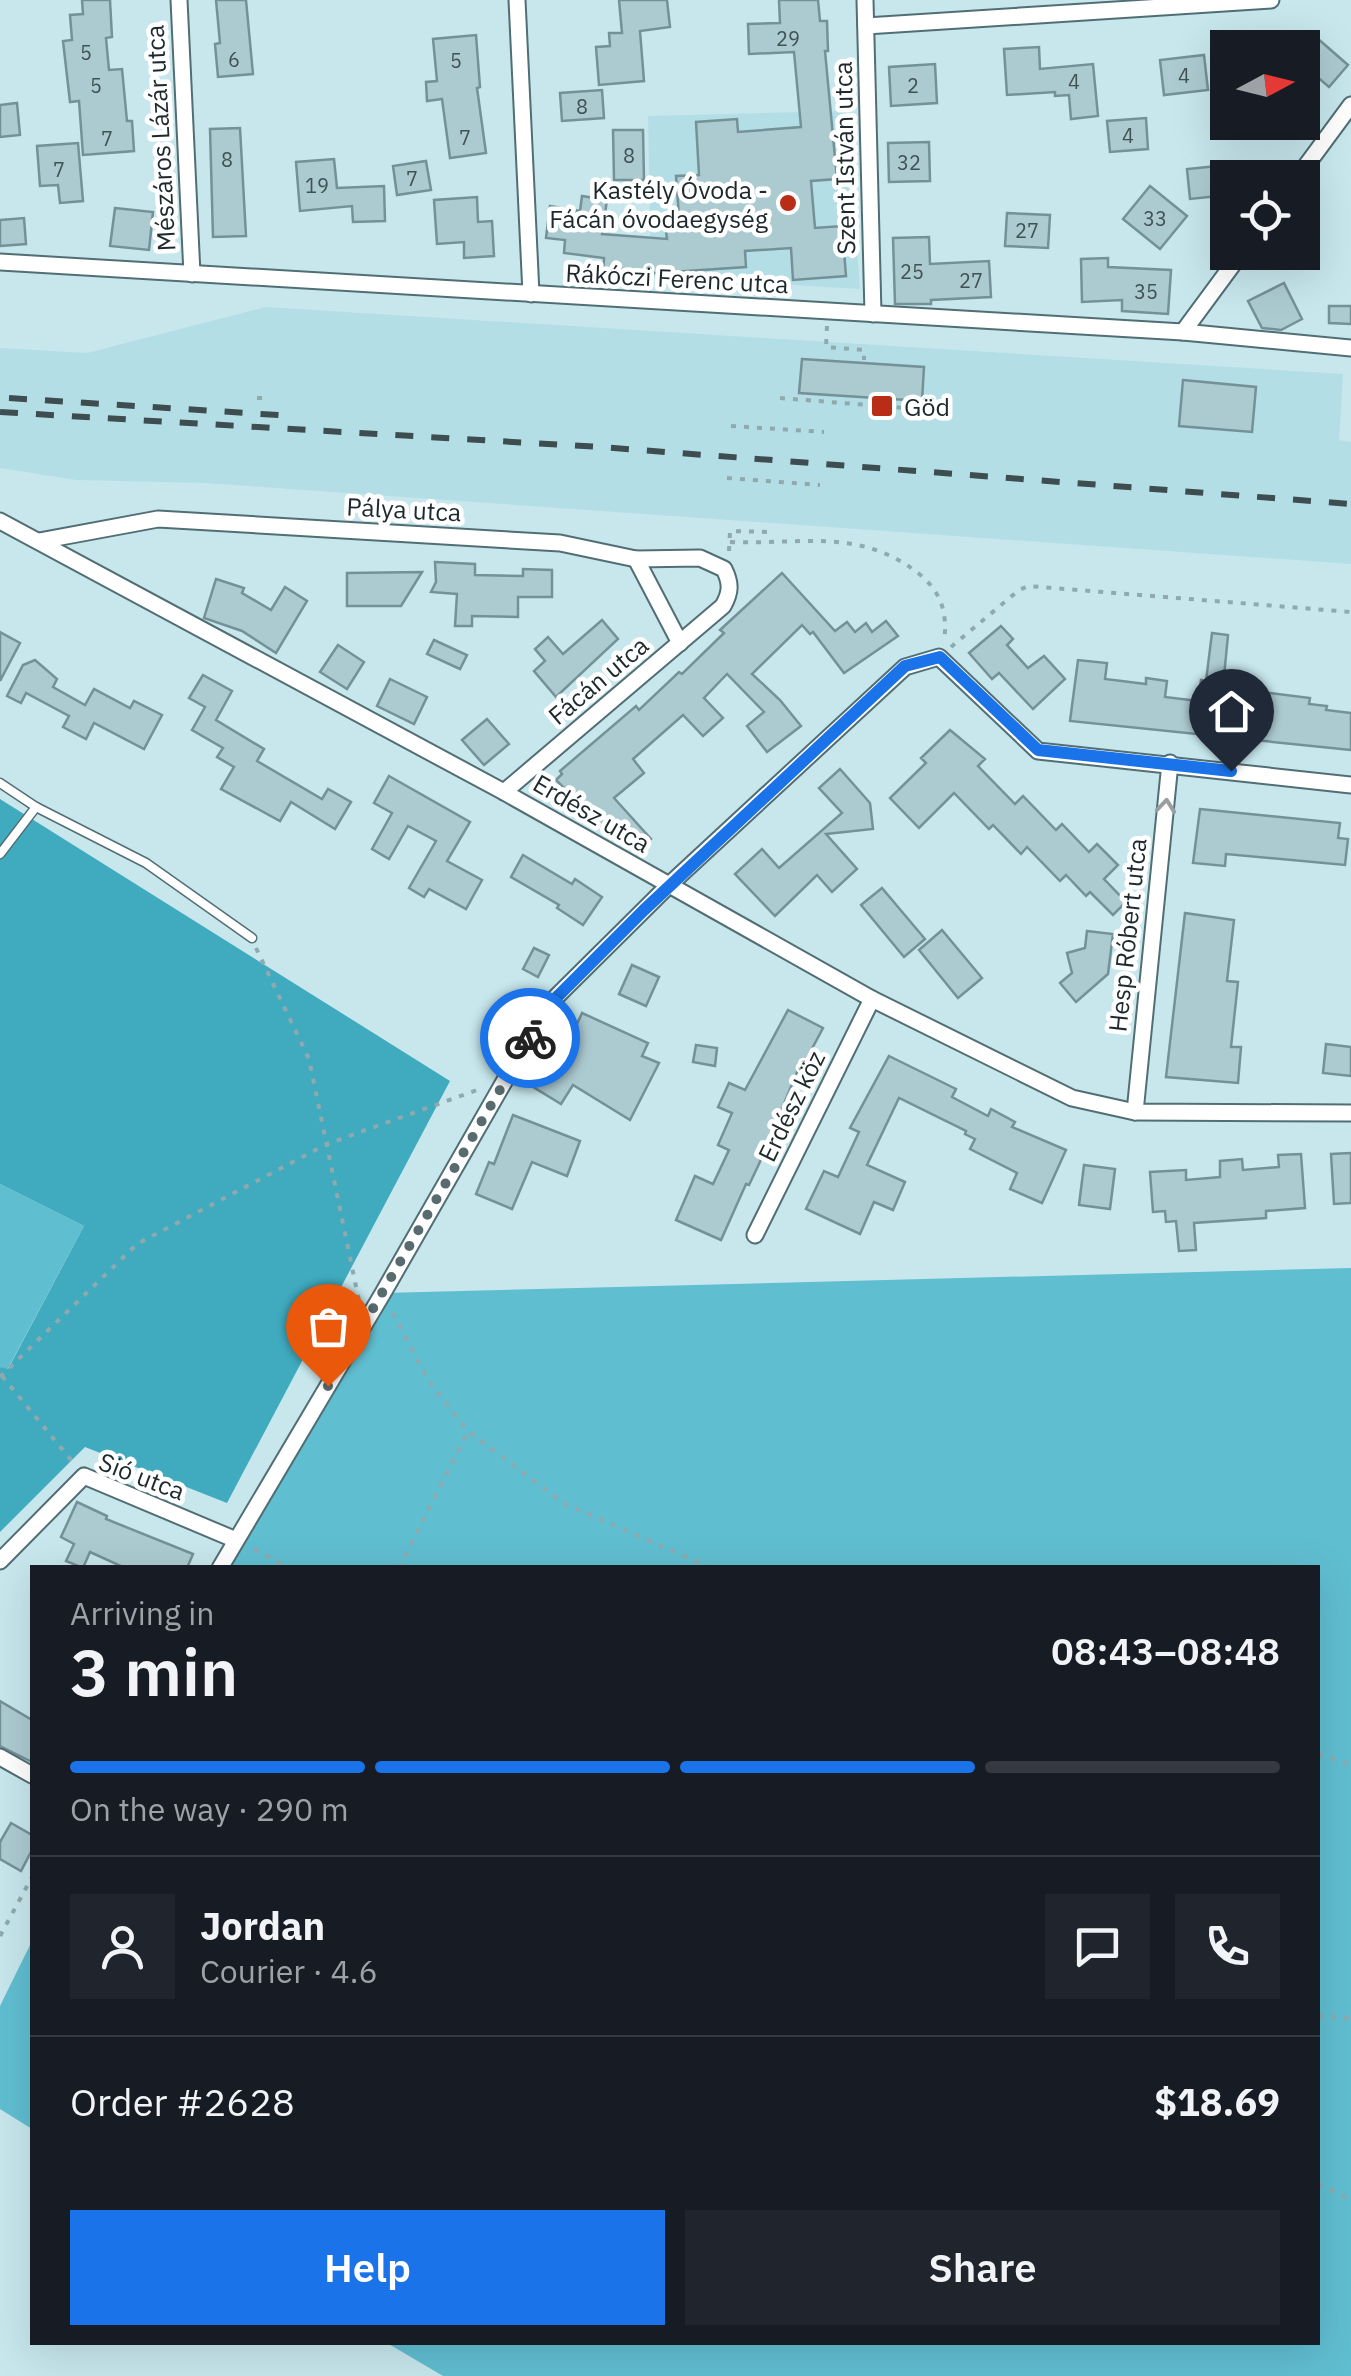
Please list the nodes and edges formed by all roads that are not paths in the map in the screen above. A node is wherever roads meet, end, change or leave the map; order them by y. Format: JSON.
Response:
{"nodes":[{"id":1,"x":179,"y":0,"type":"edge"},
{"id":2,"x":517,"y":0,"type":"edge"},
{"id":3,"x":864,"y":0,"type":"edge"},
{"id":4,"x":1272,"y":0,"type":"edge"},
{"id":5,"x":866,"y":26,"type":"junction"},
{"id":6,"x":1351,"y":105,"type":"edge"},
{"id":7,"x":1310,"y":160,"type":"edge"},
{"id":8,"x":0,"y":262,"type":"edge"},
{"id":9,"x":1229,"y":270,"type":"edge"},
{"id":10,"x":192,"y":274,"type":"junction"},
{"id":11,"x":531,"y":294,"type":"junction"},
{"id":12,"x":873,"y":314,"type":"junction"},
{"id":13,"x":1183,"y":332,"type":"junction"},
{"id":14,"x":1351,"y":348,"type":"edge"},
{"id":15,"x":0,"y":521,"type":"edge"},
{"id":16,"x":40,"y":541,"type":"junction"},
{"id":17,"x":636,"y":559,"type":"junction"},
{"id":18,"x":723,"y":606,"type":"joint"},
{"id":19,"x":680,"y":643,"type":"junction"},
{"id":20,"x":1170,"y":763,"type":"junction"},
{"id":21,"x":0,"y":783,"type":"edge"},
{"id":22,"x":1351,"y":785,"type":"edge"},
{"id":23,"x":504,"y":792,"type":"junction"},
{"id":24,"x":36,"y":807,"type":"junction"},
{"id":25,"x":0,"y":854,"type":"edge"},
{"id":26,"x":668,"y":886,"type":"junction"},
{"id":27,"x":252,"y":938,"type":"road end"},
{"id":28,"x":872,"y":999,"type":"junction"},
{"id":29,"x":1134,"y":1112,"type":"junction"},
{"id":30,"x":1351,"y":1113,"type":"edge"},
{"id":31,"x":755,"y":1235,"type":"dead end"},
{"id":32,"x":236,"y":1540,"type":"junction"},
{"id":33,"x":0,"y":1561,"type":"edge"},
{"id":34,"x":222,"y":1565,"type":"edge"},
{"id":35,"x":0,"y":1756,"type":"edge"},
{"id":36,"x":30,"y":1774,"type":"edge"}],
"edges":[{"from":1,"to":10,"type":"street","name":"Mészáros Lázár utca"},
{"from":2,"to":11,"type":"street"},
{"from":3,"to":5,"type":"street","name":"Szent István utca"},
{"from":4,"to":5,"type":"street"},
{"from":5,"to":12,"type":"street","name":"Szent István utca"},
{"from":6,"to":7,"type":"street"},
{"from":8,"to":10,"type":"street","name":"Rákóczi Ferenc utca"},
{"from":9,"to":13,"type":"street"},
{"from":10,"to":11,"type":"street","name":"Rákóczi Ferenc utca"},
{"from":11,"to":12,"type":"street","name":"Rákóczi Ferenc utca"},
{"from":12,"to":13,"type":"street","name":"Rákóczi Ferenc utca"},
{"from":13,"to":14,"type":"street","name":"Rákóczi Ferenc utca"},
{"from":15,"to":16,"type":"street","name":"Erdész utca"},
{"from":16,"to":17,"type":"street","name":"Pálya utca"},
{"from":16,"to":23,"type":"street","name":"Erdész utca"},
{"from":17,"to":18,"type":"street","name":"Pálya utca"},
{"from":17,"to":19,"type":"street"},
{"from":18,"to":19,"type":"street","name":"Fácán utca"},
{"from":19,"to":23,"type":"street","name":"Fácán utca"},
{"from":20,"to":22,"type":"street"},
{"from":20,"to":26,"type":"street"},
{"from":29,"to":20,"type":"street","name":"Hesp Róbert utca","one_way":true},
{"from":21,"to":24,"type":"lane"},
{"from":23,"to":26,"type":"street","name":"Erdész utca"},
{"from":24,"to":25,"type":"lane"},
{"from":24,"to":27,"type":"lane"},
{"from":26,"to":28,"type":"street","name":"Erdész utca"},
{"from":26,"to":32,"type":"street"},
{"from":28,"to":29,"type":"street","name":"Erdész utca"},
{"from":28,"to":31,"type":"street","name":"Erdész köz"},
{"from":29,"to":30,"type":"street","name":"Erdész utca"},
{"from":32,"to":33,"type":"street","name":"Sió utca"},
{"from":32,"to":34,"type":"street"},
{"from":35,"to":36,"type":"street"}]}
